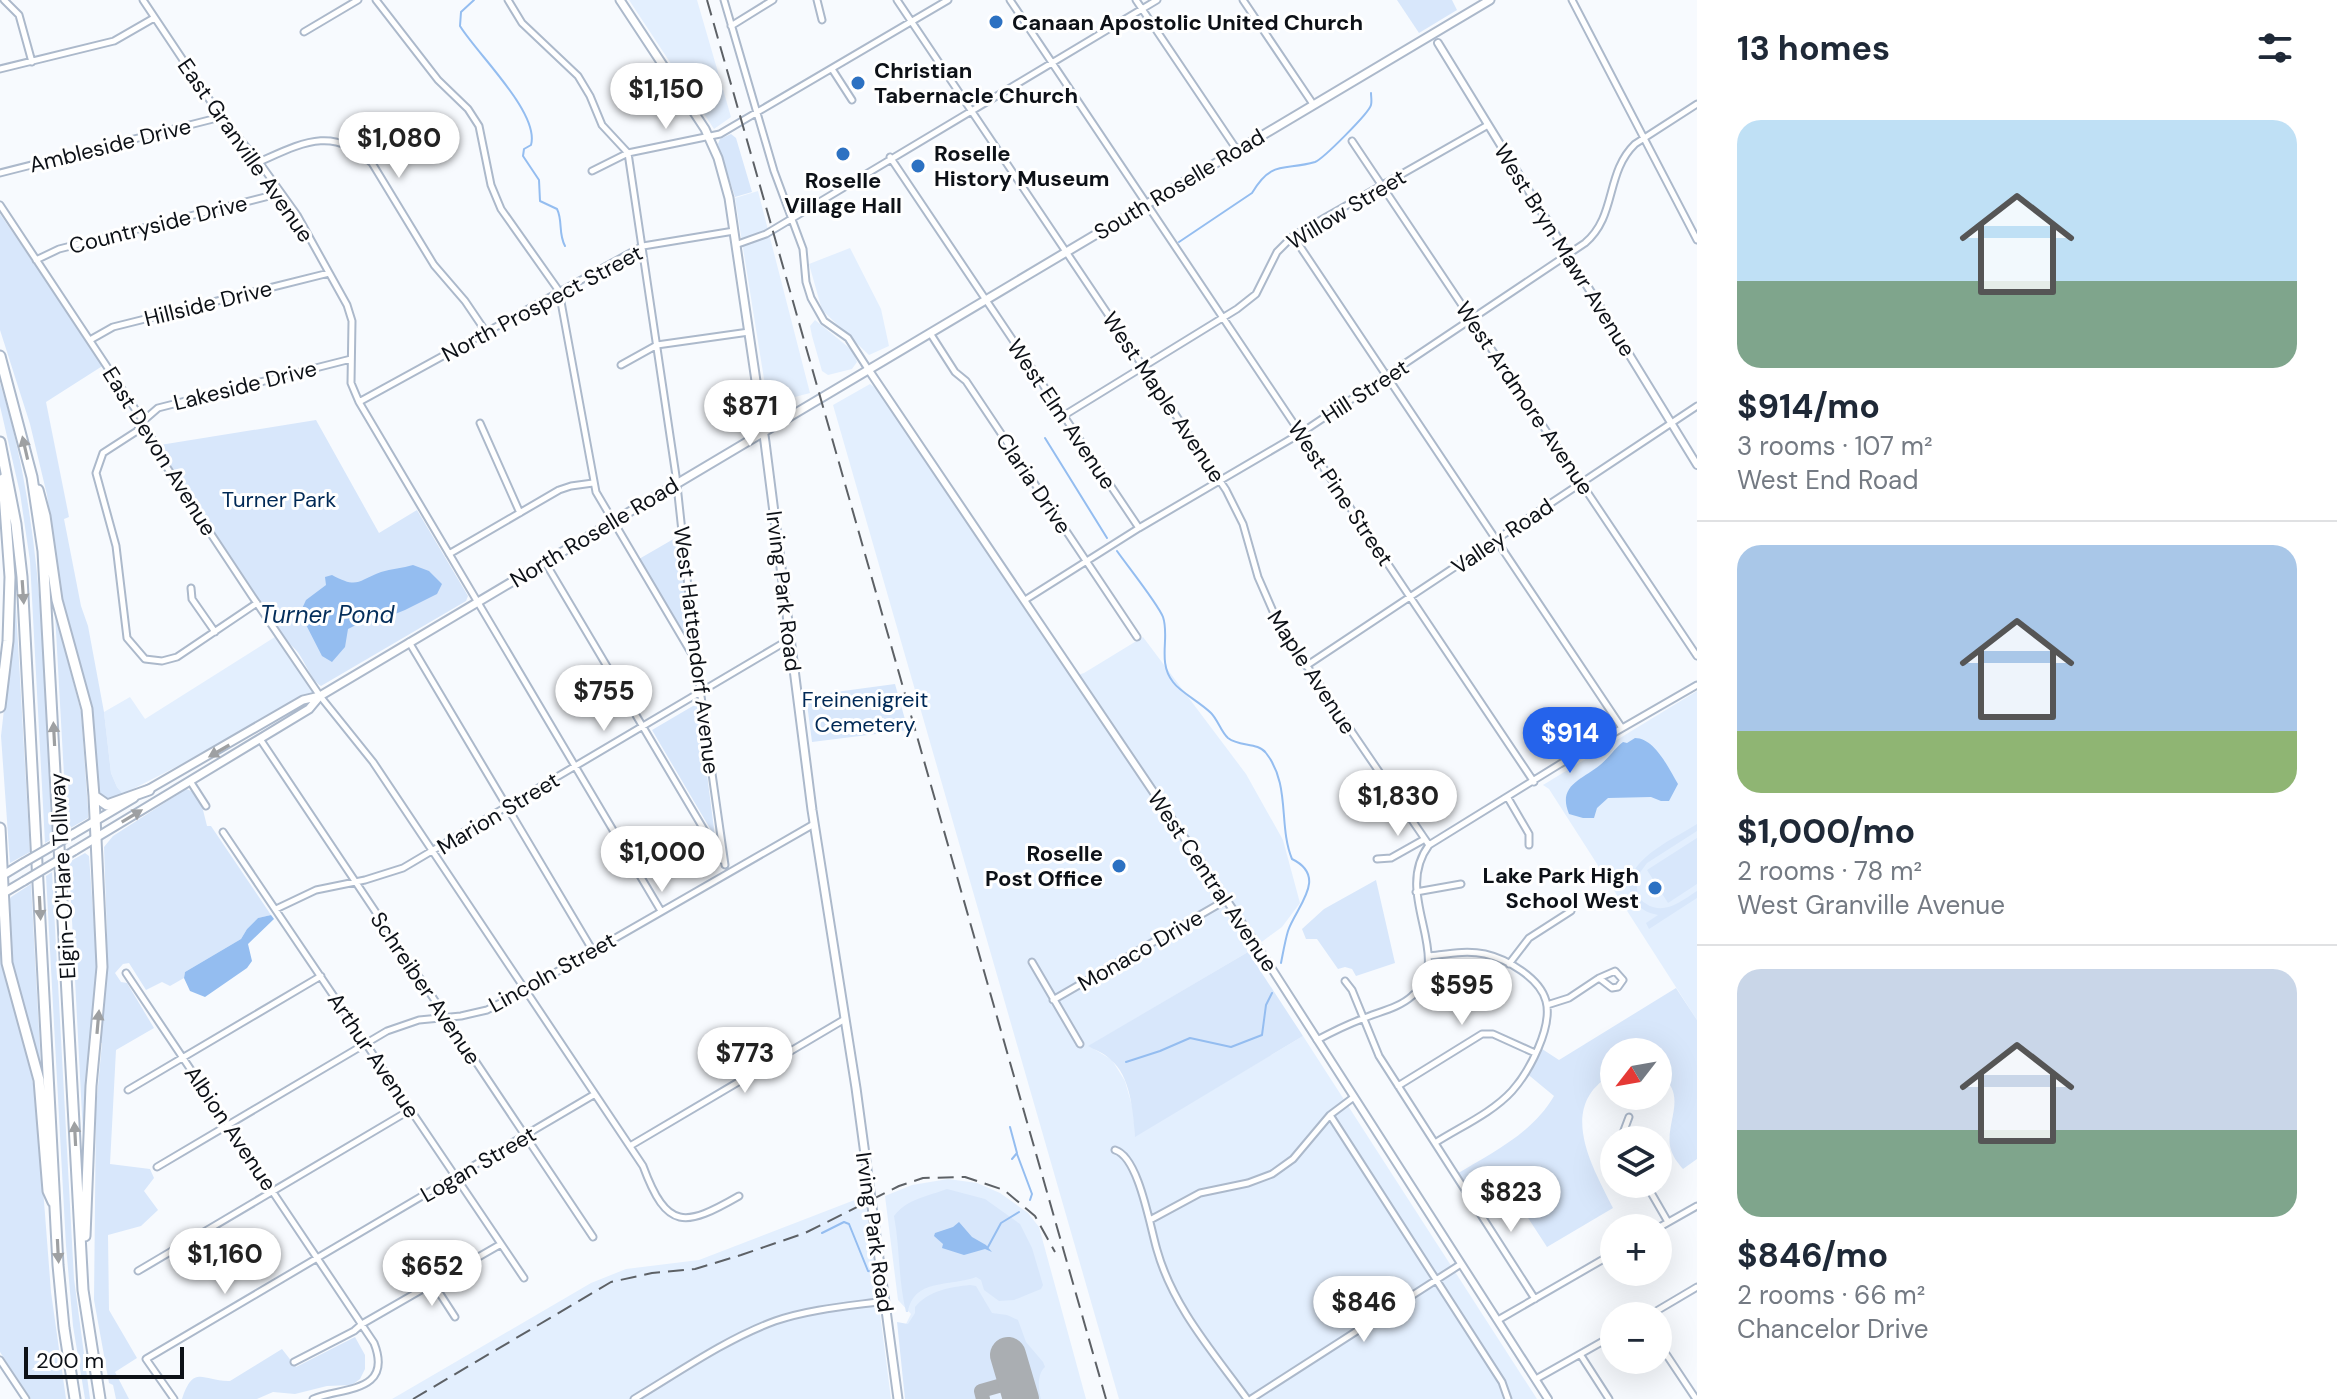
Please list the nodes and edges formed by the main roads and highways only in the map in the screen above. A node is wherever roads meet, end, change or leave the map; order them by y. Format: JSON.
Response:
{"nodes":[{"id":1,"x":620,"y":0,"type":"edge"},
{"id":2,"x":1490,"y":0,"type":"edge"},
{"id":3,"x":0,"y":356,"type":"edge"},
{"id":4,"x":868,"y":369,"type":"joint"},
{"id":5,"x":763,"y":431,"type":"junction"},
{"id":6,"x":0,"y":442,"type":"edge"},
{"id":7,"x":4,"y":460,"type":"junction"},
{"id":8,"x":32,"y":477,"type":"junction"},
{"id":9,"x":320,"y":696,"type":"junction"},
{"id":10,"x":0,"y":707,"type":"edge"},
{"id":11,"x":149,"y":790,"type":"junction"},
{"id":12,"x":94,"y":796,"type":"junction"},
{"id":13,"x":94,"y":821,"type":"junction"},
{"id":14,"x":0,"y":828,"type":"edge"},
{"id":15,"x":95,"y":839,"type":"junction"},
{"id":16,"x":1,"y":876,"type":"edge"},
{"id":17,"x":2,"y":894,"type":"edge"},
{"id":18,"x":3,"y":918,"type":"edge"},
{"id":19,"x":55,"y":1208,"type":"junction"},
{"id":20,"x":82,"y":1268,"type":"junction"},
{"id":21,"x":75,"y":1399,"type":"edge"},
{"id":22,"x":100,"y":1399,"type":"edge"},
{"id":23,"x":898,"y":1399,"type":"edge"}],
"edges":[{"from":1,"to":5,"type":"main road","name":"Irving Park Road"},
{"from":2,"to":4,"type":"main road","name":"South Roselle Road"},
{"from":8,"to":3,"type":"highway","name":"Elgin-O'Hare Tollway","one_way":true},
{"from":4,"to":5,"type":"main road","name":"North Roselle Road"},
{"from":5,"to":9,"type":"main road","name":"North Roselle Road"},
{"from":5,"to":23,"type":"main road","name":"Irving Park Road"},
{"from":6,"to":7,"type":"highway","name":"Elgin-O'Hare Tollway"},
{"from":7,"to":10,"type":"highway"},
{"from":7,"to":19,"type":"highway","name":"Elgin-O'Hare Tollway","one_way":true},
{"from":8,"to":12,"type":"highway"},
{"from":20,"to":8,"type":"highway","name":"Elgin-O'Hare Tollway","one_way":true},
{"from":9,"to":11,"type":"main road","name":"North Roselle Road","one_way":true},
{"from":15,"to":9,"type":"main road","name":"North Roselle Road","one_way":true},
{"from":11,"to":12,"type":"highway"},
{"from":11,"to":13,"type":"main road","name":"North Roselle Road"},
{"from":12,"to":13,"type":"highway"},
{"from":13,"to":15,"type":"highway"},
{"from":13,"to":16,"type":"main road","name":"North Roselle Road","bridge":true},
{"from":14,"to":16,"type":"highway"},
{"from":15,"to":17,"type":"main road","name":"North Roselle Road","bridge":true},
{"from":20,"to":15,"type":"highway","one_way":true},
{"from":16,"to":17,"type":"highway"},
{"from":17,"to":18,"type":"highway"},
{"from":18,"to":19,"type":"highway"},
{"from":19,"to":21,"type":"highway","name":"Elgin-O'Hare Tollway","one_way":true},
{"from":20,"to":22,"type":"highway","name":"Elgin-O'Hare Tollway"}]}
